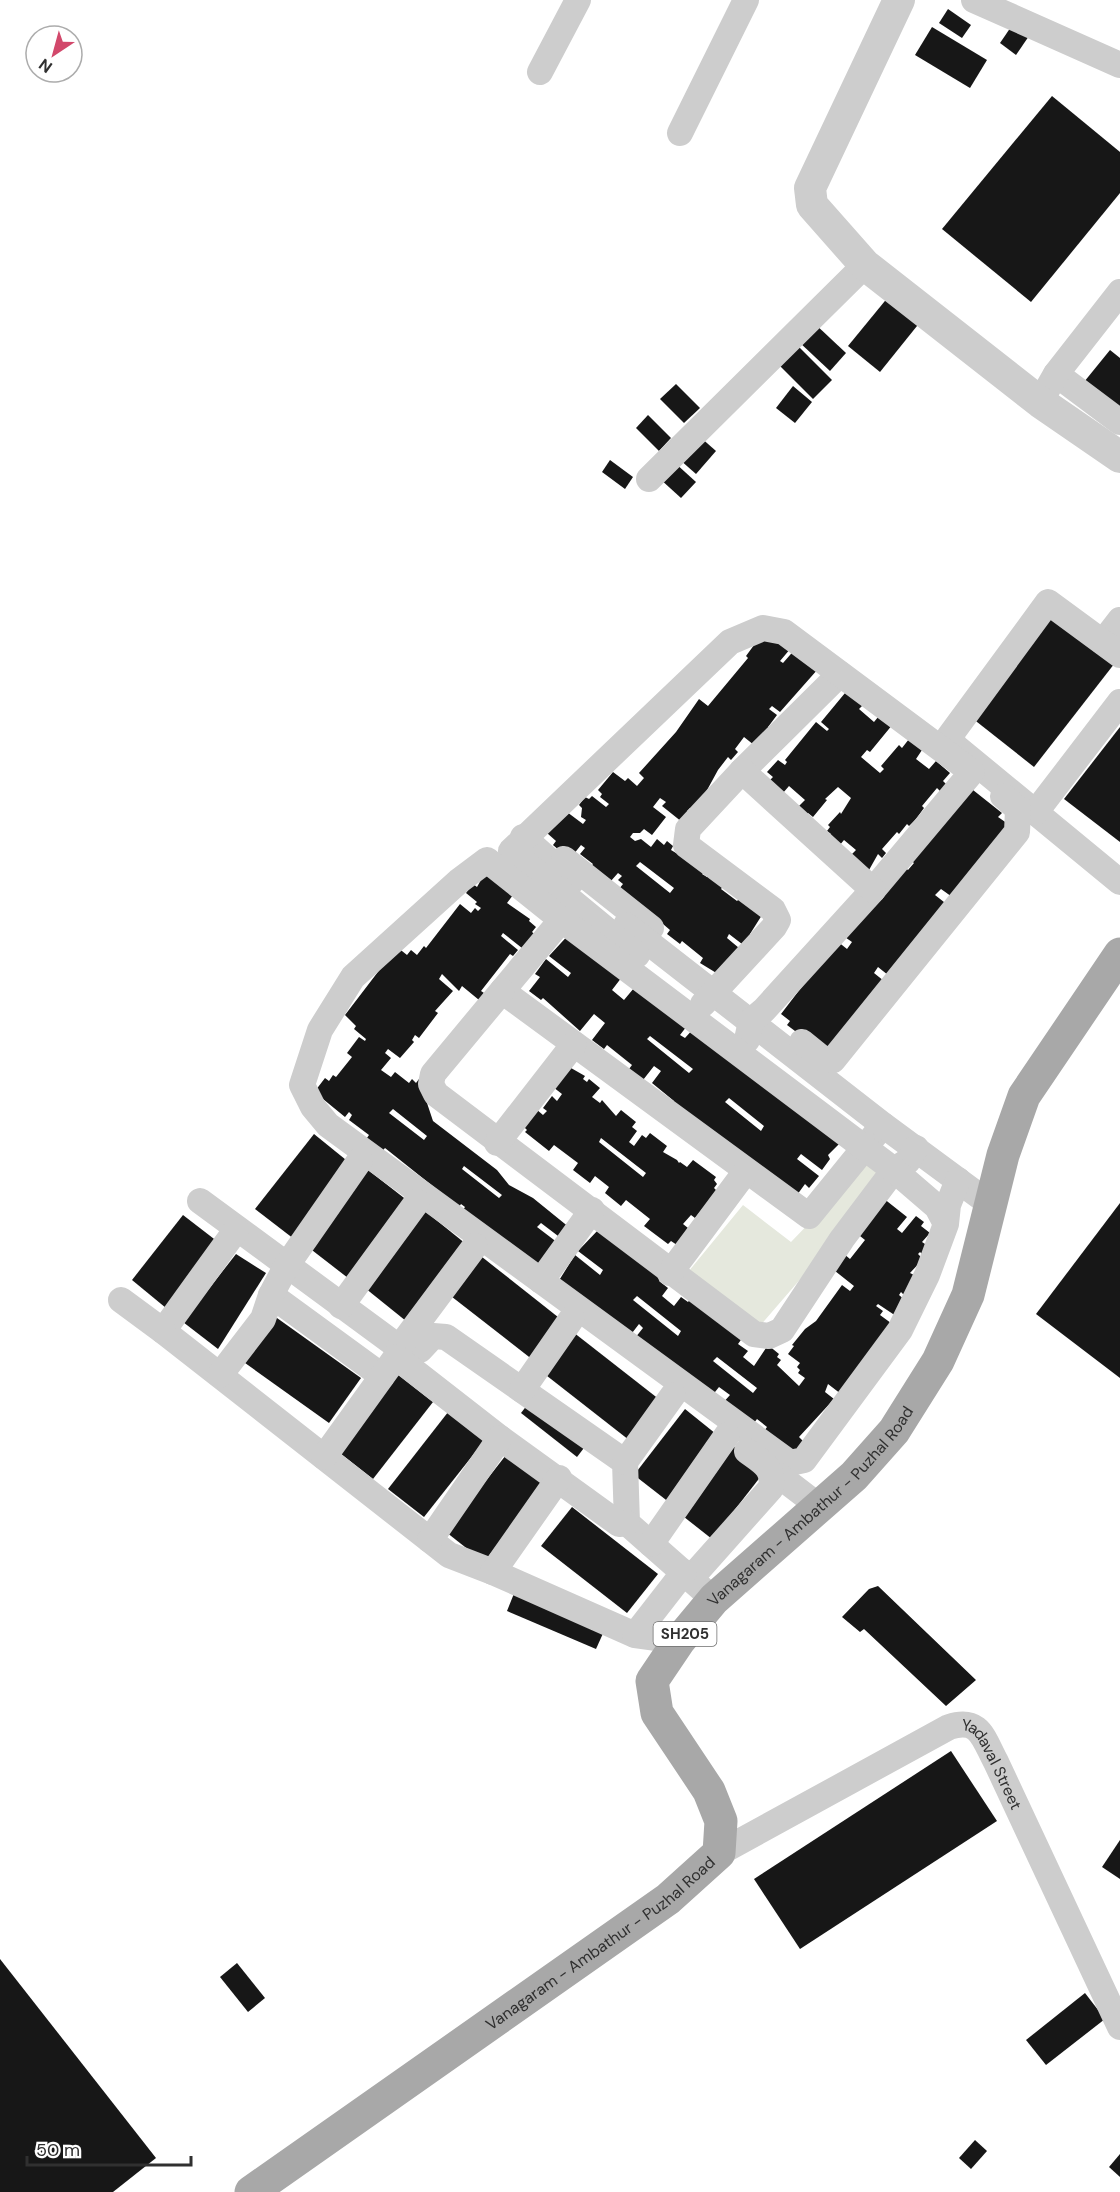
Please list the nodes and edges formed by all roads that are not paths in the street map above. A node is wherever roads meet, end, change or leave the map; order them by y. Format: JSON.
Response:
{"nodes":[{"id":1,"x":578,"y":0,"type":"edge"},
{"id":2,"x":747,"y":0,"type":"edge"},
{"id":3,"x":899,"y":0,"type":"edge"},
{"id":4,"x":974,"y":0,"type":"edge"},
{"id":5,"x":1120,"y":65,"type":"edge"},
{"id":6,"x":540,"y":72,"type":"dead end"},
{"id":7,"x":680,"y":133,"type":"dead end"},
{"id":8,"x":865,"y":265,"type":"junction"},
{"id":9,"x":1120,"y":292,"type":"edge"},
{"id":10,"x":1056,"y":374,"type":"junction"},
{"id":11,"x":1040,"y":402,"type":"junction"},
{"id":12,"x":1120,"y":422,"type":"edge"},
{"id":13,"x":1120,"y":457,"type":"edge"},
{"id":14,"x":649,"y":479,"type":"dead end"},
{"id":15,"x":1120,"y":620,"type":"edge"},
{"id":16,"x":1112,"y":648,"type":"edge"},
{"id":17,"x":840,"y":674,"type":"junction"},
{"id":18,"x":1120,"y":702,"type":"edge"},
{"id":19,"x":742,"y":771,"type":"junction"},
{"id":20,"x":972,"y":772,"type":"junction"},
{"id":21,"x":1035,"y":813,"type":"junction"},
{"id":22,"x":528,"y":833,"type":"junction"},
{"id":23,"x":1120,"y":882,"type":"edge"},
{"id":24,"x":873,"y":890,"type":"junction"},
{"id":25,"x":574,"y":906,"type":"junction"},
{"id":26,"x":1120,"y":954,"type":"edge"},
{"id":27,"x":502,"y":991,"type":"junction"},
{"id":28,"x":712,"y":994,"type":"junction"},
{"id":29,"x":754,"y":1024,"type":"junction"},
{"id":30,"x":574,"y":1044,"type":"junction"},
{"id":31,"x":311,"y":1124,"type":"dead end"},
{"id":32,"x":874,"y":1137,"type":"junction"},
{"id":33,"x":497,"y":1143,"type":"junction"},
{"id":34,"x":360,"y":1160,"type":"junction"},
{"id":35,"x":906,"y":1160,"type":"junction"},
{"id":36,"x":746,"y":1171,"type":"junction"},
{"id":37,"x":954,"y":1188,"type":"junction"},
{"id":38,"x":200,"y":1201,"type":"dead end"},
{"id":39,"x":417,"y":1202,"type":"junction"},
{"id":40,"x":592,"y":1210,"type":"junction"},
{"id":41,"x":988,"y":1212,"type":"junction"},
{"id":42,"x":946,"y":1224,"type":"junction"},
{"id":43,"x":236,"y":1230,"type":"junction"},
{"id":44,"x":475,"y":1246,"type":"junction"},
{"id":45,"x":287,"y":1265,"type":"junction"},
{"id":46,"x":670,"y":1273,"type":"junction"},
{"id":47,"x":541,"y":1281,"type":"junction"},
{"id":48,"x":271,"y":1295,"type":"junction"},
{"id":49,"x":121,"y":1300,"type":"dead end"},
{"id":50,"x":340,"y":1306,"type":"junction"},
{"id":51,"x":572,"y":1318,"type":"junction"},
{"id":52,"x":163,"y":1331,"type":"junction"},
{"id":53,"x":399,"y":1348,"type":"junction"},
{"id":54,"x":220,"y":1376,"type":"junction"},
{"id":55,"x":382,"y":1376,"type":"junction"},
{"id":56,"x":522,"y":1390,"type":"junction"},
{"id":57,"x":674,"y":1395,"type":"junction"},
{"id":58,"x":727,"y":1435,"type":"junction"},
{"id":59,"x":500,"y":1438,"type":"junction"},
{"id":60,"x":324,"y":1457,"type":"junction"},
{"id":61,"x":625,"y":1462,"type":"junction"},
{"id":62,"x":769,"y":1468,"type":"junction"},
{"id":63,"x":559,"y":1478,"type":"junction"},
{"id":64,"x":820,"y":1507,"type":"junction"},
{"id":65,"x":627,"y":1523,"type":"junction"},
{"id":66,"x":430,"y":1540,"type":"junction"},
{"id":67,"x":651,"y":1544,"type":"junction"},
{"id":68,"x":493,"y":1572,"type":"junction"},
{"id":69,"x":696,"y":1583,"type":"junction"},
{"id":70,"x":635,"y":1635,"type":"junction"},
{"id":71,"x":679,"y":1641,"type":"junction"},
{"id":72,"x":718,"y":1853,"type":"junction"},
{"id":73,"x":1120,"y":2027,"type":"edge"},
{"id":74,"x":251,"y":2192,"type":"edge"}],
"edges":[{"from":1,"to":6,"type":"street"},
{"from":2,"to":7,"type":"street"},
{"from":3,"to":8,"type":"street"},
{"from":4,"to":5,"type":"street"},
{"from":8,"to":11,"type":"street"},
{"from":8,"to":14,"type":"street"},
{"from":9,"to":10,"type":"street"},
{"from":10,"to":11,"type":"street"},
{"from":10,"to":12,"type":"street"},
{"from":11,"to":13,"type":"street"},
{"from":15,"to":16,"type":"street"},
{"from":16,"to":21,"type":"street"},
{"from":17,"to":19,"type":"street"},
{"from":17,"to":20,"type":"street"},
{"from":17,"to":22,"type":"street"},
{"from":18,"to":21,"type":"street"},
{"from":19,"to":24,"type":"street"},
{"from":19,"to":28,"type":"street"},
{"from":20,"to":24,"type":"street"},
{"from":20,"to":29,"type":"street"},
{"from":21,"to":23,"type":"street"},
{"from":22,"to":25,"type":"street"},
{"from":22,"to":28,"type":"street"},
{"from":24,"to":29,"type":"street"},
{"from":25,"to":27,"type":"street"},
{"from":25,"to":28,"type":"street"},
{"from":25,"to":32,"type":"street"},
{"from":25,"to":47,"type":"street"},
{"from":26,"to":41,"type":"main road","name":"Vanagaram - Ambathur - Puzhal Road","number":"SH205"},
{"from":27,"to":30,"type":"street"},
{"from":27,"to":33,"type":"street"},
{"from":28,"to":29,"type":"street"},
{"from":29,"to":32,"type":"street"},
{"from":30,"to":33,"type":"street"},
{"from":30,"to":36,"type":"street"},
{"from":31,"to":34,"type":"street"},
{"from":32,"to":35,"type":"street"},
{"from":32,"to":36,"type":"street"},
{"from":33,"to":40,"type":"street"},
{"from":34,"to":39,"type":"street"},
{"from":34,"to":45,"type":"street"},
{"from":35,"to":37,"type":"street"},
{"from":35,"to":42,"type":"street"},
{"from":35,"to":46,"type":"street"},
{"from":36,"to":46,"type":"street"},
{"from":37,"to":41,"type":"street"},
{"from":37,"to":42,"type":"street"},
{"from":38,"to":43,"type":"street"},
{"from":39,"to":44,"type":"street"},
{"from":39,"to":50,"type":"street"},
{"from":40,"to":46,"type":"street"},
{"from":40,"to":47,"type":"street"},
{"from":41,"to":64,"type":"main road","name":"Vanagaram - Ambathur - Puzhal Road","number":"SH205"},
{"from":42,"to":47,"type":"street"},
{"from":43,"to":45,"type":"street"},
{"from":43,"to":52,"type":"street"},
{"from":44,"to":51,"type":"street"},
{"from":44,"to":53,"type":"street"},
{"from":45,"to":48,"type":"street"},
{"from":45,"to":50,"type":"street"},
{"from":48,"to":54,"type":"street"},
{"from":48,"to":55,"type":"street"},
{"from":49,"to":52,"type":"street"},
{"from":50,"to":53,"type":"street"},
{"from":51,"to":56,"type":"street"},
{"from":51,"to":57,"type":"street"},
{"from":52,"to":54,"type":"street"},
{"from":53,"to":56,"type":"street"},
{"from":54,"to":60,"type":"street"},
{"from":55,"to":59,"type":"street"},
{"from":55,"to":60,"type":"street"},
{"from":56,"to":61,"type":"street"},
{"from":57,"to":58,"type":"street"},
{"from":57,"to":61,"type":"street"},
{"from":58,"to":62,"type":"street"},
{"from":58,"to":67,"type":"street"},
{"from":59,"to":63,"type":"street"},
{"from":59,"to":66,"type":"street"},
{"from":60,"to":66,"type":"street"},
{"from":61,"to":65,"type":"street"},
{"from":62,"to":64,"type":"street"},
{"from":62,"to":69,"type":"street"},
{"from":63,"to":65,"type":"street"},
{"from":63,"to":68,"type":"street"},
{"from":64,"to":69,"type":"main road","name":"Vanagaram - Ambathur - Puzhal Road","number":"SH205"},
{"from":65,"to":67,"type":"street"},
{"from":66,"to":68,"type":"street"},
{"from":67,"to":69,"type":"street"},
{"from":68,"to":70,"type":"street"},
{"from":69,"to":70,"type":"street"},
{"from":69,"to":71,"type":"main road","name":"Vanagaram - Ambathur - Puzhal Road","number":"SH205"},
{"from":70,"to":71,"type":"street"},
{"from":71,"to":72,"type":"main road","name":"Vanagaram - Ambathur - Puzhal Road","number":"SH205"},
{"from":72,"to":73,"type":"street","name":"Yadaval Street"},
{"from":72,"to":74,"type":"main road","name":"Vanagaram - Ambathur - Puzhal Road"}]}
